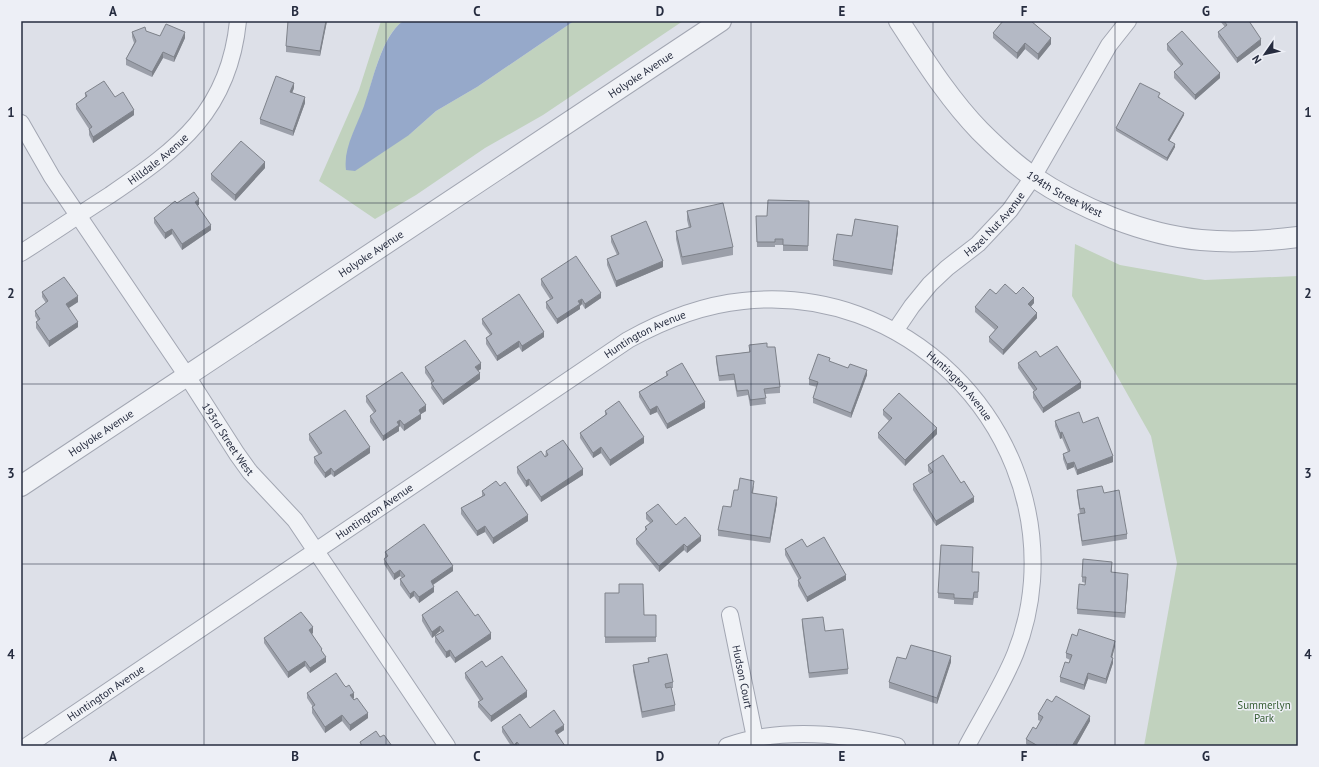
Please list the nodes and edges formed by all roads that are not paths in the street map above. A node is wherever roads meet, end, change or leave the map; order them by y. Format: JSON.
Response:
{"nodes":[{"id":1,"x":238,"y":21,"type":"edge"},
{"id":2,"x":721,"y":21,"type":"edge"},
{"id":3,"x":899,"y":21,"type":"edge"},
{"id":4,"x":1128,"y":21,"type":"edge"},
{"id":5,"x":21,"y":123,"type":"edge"},
{"id":6,"x":1033,"y":177,"type":"junction"},
{"id":7,"x":78,"y":216,"type":"junction"},
{"id":8,"x":1298,"y":237,"type":"edge"},
{"id":9,"x":21,"y":253,"type":"edge"},
{"id":10,"x":895,"y":332,"type":"junction"},
{"id":11,"x":187,"y":376,"type":"junction"},
{"id":12,"x":21,"y":486,"type":"edge"},
{"id":13,"x":315,"y":552,"type":"junction"},
{"id":14,"x":730,"y":615,"type":"dead end"},
{"id":15,"x":755,"y":738,"type":"junction"},
{"id":16,"x":27,"y":746,"type":"edge"},
{"id":17,"x":446,"y":746,"type":"edge"},
{"id":18,"x":727,"y":746,"type":"edge"},
{"id":19,"x":896,"y":746,"type":"edge"},
{"id":20,"x":967,"y":746,"type":"edge"}],
"edges":[{"from":1,"to":7,"type":"street","name":"Hilldale Avenue"},
{"from":2,"to":11,"type":"street","name":"Holyoke Avenue"},
{"from":3,"to":6,"type":"street","name":"194th Street West"},
{"from":4,"to":6,"type":"street","name":"Hazel Nut Avenue"},
{"from":5,"to":7,"type":"street","name":"193rd Street West"},
{"from":6,"to":8,"type":"street","name":"194th Street West"},
{"from":6,"to":10,"type":"street","name":"Hazel Nut Avenue"},
{"from":7,"to":9,"type":"street","name":"Hilldale Avenue"},
{"from":7,"to":11,"type":"street","name":"193rd Street West"},
{"from":10,"to":13,"type":"street","name":"Huntington Avenue"},
{"from":10,"to":20,"type":"street","name":"Huntington Avenue"},
{"from":11,"to":12,"type":"street","name":"Holyoke Avenue"},
{"from":11,"to":13,"type":"street","name":"193rd Street West"},
{"from":13,"to":16,"type":"street","name":"Huntington Avenue"},
{"from":13,"to":17,"type":"street","name":"193rd Street West"},
{"from":14,"to":15,"type":"street","name":"Hudson Court"},
{"from":15,"to":18,"type":"street"},
{"from":15,"to":19,"type":"street"}]}
